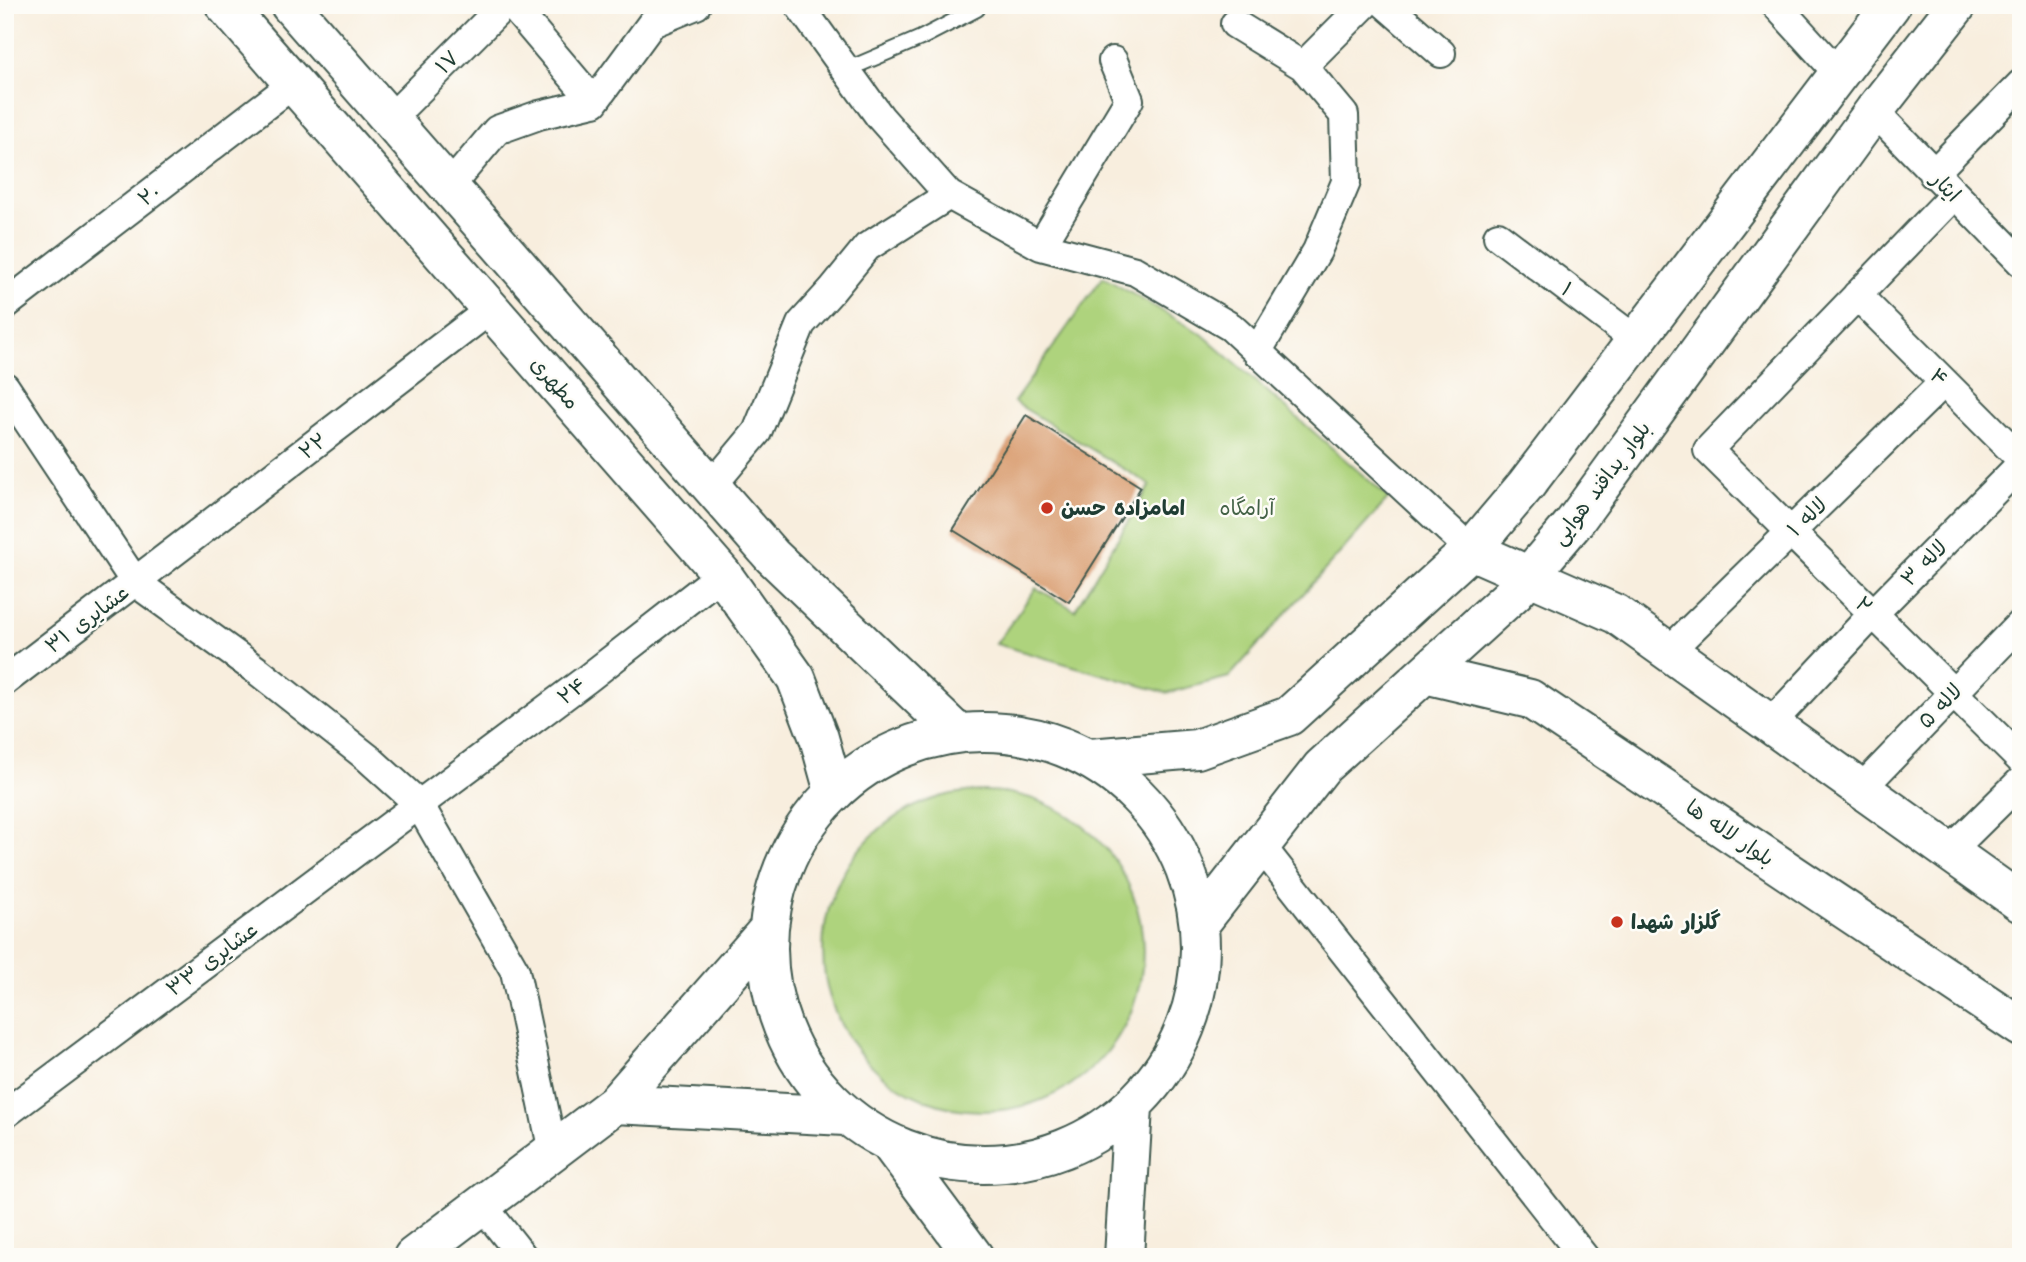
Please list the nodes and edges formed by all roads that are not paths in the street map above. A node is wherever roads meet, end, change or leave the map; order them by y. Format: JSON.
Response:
{"nodes":[{"id":1,"x":225,"y":5,"type":"edge"},
{"id":2,"x":290,"y":5,"type":"edge"},
{"id":3,"x":505,"y":5,"type":"edge"},
{"id":4,"x":512,"y":5,"type":"edge"},
{"id":5,"x":696,"y":5,"type":"edge"},
{"id":6,"x":799,"y":5,"type":"edge"},
{"id":7,"x":976,"y":5,"type":"edge"},
{"id":8,"x":1364,"y":5,"type":"edge"},
{"id":9,"x":1386,"y":5,"type":"edge"},
{"id":10,"x":1776,"y":5,"type":"edge"},
{"id":11,"x":1891,"y":5,"type":"edge"},
{"id":12,"x":1957,"y":5,"type":"edge"},
{"id":13,"x":1235,"y":24,"type":"dead end"},
{"id":14,"x":1441,"y":54,"type":"dead end"},
{"id":15,"x":1112,"y":61,"type":"dead end"},
{"id":16,"x":1303,"y":66,"type":"junction"},
{"id":17,"x":846,"y":70,"type":"junction"},
{"id":18,"x":1839,"y":73,"type":"junction"},
{"id":19,"x":293,"y":84,"type":"junction"},
{"id":20,"x":2021,"y":84,"type":"edge"},
{"id":21,"x":593,"y":102,"type":"junction"},
{"id":22,"x":1874,"y":111,"type":"junction"},
{"id":23,"x":390,"y":119,"type":"junction"},
{"id":24,"x":1933,"y":174,"type":"junction"},
{"id":25,"x":449,"y":187,"type":"junction"},
{"id":26,"x":949,"y":195,"type":"junction"},
{"id":27,"x":1954,"y":195,"type":"junction"},
{"id":28,"x":1498,"y":236,"type":"dead end"},
{"id":29,"x":1041,"y":246,"type":"junction"},
{"id":30,"x":2021,"y":262,"type":"edge"},
{"id":31,"x":1857,"y":295,"type":"junction"},
{"id":32,"x":5,"y":305,"type":"edge"},
{"id":33,"x":491,"y":309,"type":"junction"},
{"id":34,"x":1637,"y":341,"type":"junction"},
{"id":35,"x":1257,"y":352,"type":"junction"},
{"id":36,"x":1944,"y":382,"type":"junction"},
{"id":37,"x":5,"y":387,"type":"edge"},
{"id":38,"x":2021,"y":462,"type":"edge"},
{"id":39,"x":711,"y":487,"type":"junction"},
{"id":40,"x":1791,"y":533,"type":"junction"},
{"id":41,"x":1471,"y":550,"type":"junction"},
{"id":42,"x":722,"y":574,"type":"junction"},
{"id":43,"x":1530,"y":575,"type":"junction"},
{"id":44,"x":135,"y":582,"type":"junction"},
{"id":45,"x":1873,"y":614,"type":"junction"},
{"id":46,"x":2021,"y":623,"type":"edge"},
{"id":47,"x":1669,"y":651,"type":"junction"},
{"id":48,"x":1425,"y":674,"type":"junction"},
{"id":49,"x":5,"y":681,"type":"edge"},
{"id":50,"x":1953,"y":693,"type":"junction"},
{"id":51,"x":1770,"y":724,"type":"junction"},
{"id":52,"x":957,"y":733,"type":"junction"},
{"id":53,"x":1090,"y":758,"type":"junction"},
{"id":54,"x":2021,"y":760,"type":"edge"},
{"id":55,"x":2021,"y":781,"type":"edge"},
{"id":56,"x":1861,"y":789,"type":"junction"},
{"id":57,"x":834,"y":792,"type":"junction"},
{"id":58,"x":419,"y":804,"type":"junction"},
{"id":59,"x":1261,"y":846,"type":"junction"},
{"id":60,"x":1949,"y":852,"type":"junction"},
{"id":61,"x":2021,"y":903,"type":"edge"},
{"id":62,"x":1201,"y":922,"type":"junction"},
{"id":63,"x":768,"y":932,"type":"junction"},
{"id":64,"x":2021,"y":1027,"type":"edge"},
{"id":65,"x":615,"y":1104,"type":"junction"},
{"id":66,"x":1133,"y":1107,"type":"junction"},
{"id":67,"x":5,"y":1114,"type":"edge"},
{"id":68,"x":845,"y":1116,"type":"junction"},
{"id":69,"x":891,"y":1145,"type":"junction"},
{"id":70,"x":553,"y":1152,"type":"junction"},
{"id":71,"x":482,"y":1205,"type":"junction"},
{"id":72,"x":413,"y":1257,"type":"edge"},
{"id":73,"x":523,"y":1257,"type":"edge"},
{"id":74,"x":974,"y":1257,"type":"edge"},
{"id":75,"x":1124,"y":1257,"type":"edge"},
{"id":76,"x":1584,"y":1257,"type":"edge"}],
"edges":[{"from":1,"to":19,"type":"main road","name":"مطهری"},
{"from":2,"to":23,"type":"main road"},
{"from":3,"to":23,"type":"street","name":"۱۷"},
{"from":4,"to":21,"type":"street"},
{"from":5,"to":21,"type":"street"},
{"from":6,"to":17,"type":"street"},
{"from":7,"to":17,"type":"lane"},
{"from":8,"to":16,"type":"street"},
{"from":9,"to":14,"type":"street"},
{"from":10,"to":18,"type":"street"},
{"from":11,"to":18,"type":"main road"},
{"from":12,"to":22,"type":"main road","name":"بلوار پدافند هوایی"},
{"from":13,"to":16,"type":"street"},
{"from":15,"to":29,"type":"street"},
{"from":16,"to":35,"type":"street"},
{"from":17,"to":26,"type":"street"},
{"from":18,"to":34,"type":"main road"},
{"from":19,"to":32,"type":"street","name":"۲۰"},
{"from":19,"to":33,"type":"main road","name":"مطهری"},
{"from":20,"to":24,"type":"street"},
{"from":21,"to":25,"type":"street"},
{"from":22,"to":24,"type":"street","name":"ایثار"},
{"from":22,"to":43,"type":"main road","name":"بلوار پدافند هوایی"},
{"from":23,"to":25,"type":"main road"},
{"from":24,"to":27,"type":"street","name":"ایثار"},
{"from":25,"to":39,"type":"main road"},
{"from":26,"to":29,"type":"street"},
{"from":26,"to":39,"type":"street"},
{"from":27,"to":30,"type":"street","name":"ایثار"},
{"from":27,"to":31,"type":"street"},
{"from":28,"to":34,"type":"street","name":"۱"},
{"from":29,"to":35,"type":"street"},
{"from":31,"to":36,"type":"street","name":"۴"},
{"from":31,"to":40,"type":"street","name":"۲"},
{"from":33,"to":42,"type":"main road","name":"مطهری"},
{"from":33,"to":44,"type":"street","name":"۲۲"},
{"from":34,"to":41,"type":"main road"},
{"from":35,"to":41,"type":"street"},
{"from":36,"to":38,"type":"street","name":"۴"},
{"from":36,"to":40,"type":"street","name":"لاله ۱"},
{"from":37,"to":44,"type":"street"},
{"from":38,"to":45,"type":"street","name":"لاله ۳"},
{"from":39,"to":52,"type":"main road"},
{"from":40,"to":45,"type":"street","name":"۲"},
{"from":40,"to":47,"type":"street","name":"لاله ۱"},
{"from":41,"to":43,"type":"main road"},
{"from":41,"to":53,"type":"main road"},
{"from":42,"to":57,"type":"main road","name":"مطهری"},
{"from":42,"to":58,"type":"street","name":"۲۴"},
{"from":43,"to":47,"type":"main road"},
{"from":43,"to":48,"type":"main road","name":"بلوار پدافند هوایی"},
{"from":44,"to":49,"type":"street","name":"عشایری ۳۱"},
{"from":44,"to":58,"type":"street"},
{"from":45,"to":50,"type":"street","name":"۲"},
{"from":45,"to":51,"type":"street","name":"لاله ۳"},
{"from":46,"to":50,"type":"street","name":"لاله ۵"},
{"from":47,"to":51,"type":"main road"},
{"from":48,"to":59,"type":"main road","name":"بلوار پدافند هوایی"},
{"from":48,"to":64,"type":"main road","name":"بلوار لاله ها"},
{"from":50,"to":54,"type":"street","name":"۲"},
{"from":50,"to":56,"type":"street","name":"لاله ۵"},
{"from":51,"to":56,"type":"main road"},
{"from":52,"to":53,"type":"main road"},
{"from":52,"to":57,"type":"main road"},
{"from":53,"to":62,"type":"main road"},
{"from":55,"to":60,"type":"street"},
{"from":56,"to":60,"type":"main road"},
{"from":57,"to":63,"type":"main road"},
{"from":58,"to":67,"type":"street","name":"عشایری ۳۳"},
{"from":58,"to":70,"type":"street"},
{"from":59,"to":62,"type":"main road","name":"بلوار پدافند هوایی"},
{"from":59,"to":76,"type":"street"},
{"from":60,"to":61,"type":"main road"},
{"from":62,"to":66,"type":"main road"},
{"from":63,"to":65,"type":"main road"},
{"from":63,"to":68,"type":"main road"},
{"from":65,"to":68,"type":"main road"},
{"from":65,"to":70,"type":"main road"},
{"from":66,"to":69,"type":"main road"},
{"from":66,"to":75,"type":"main road"},
{"from":68,"to":69,"type":"main road"},
{"from":69,"to":74,"type":"main road"},
{"from":70,"to":71,"type":"main road"},
{"from":71,"to":72,"type":"main road"},
{"from":71,"to":73,"type":"street"}]}
